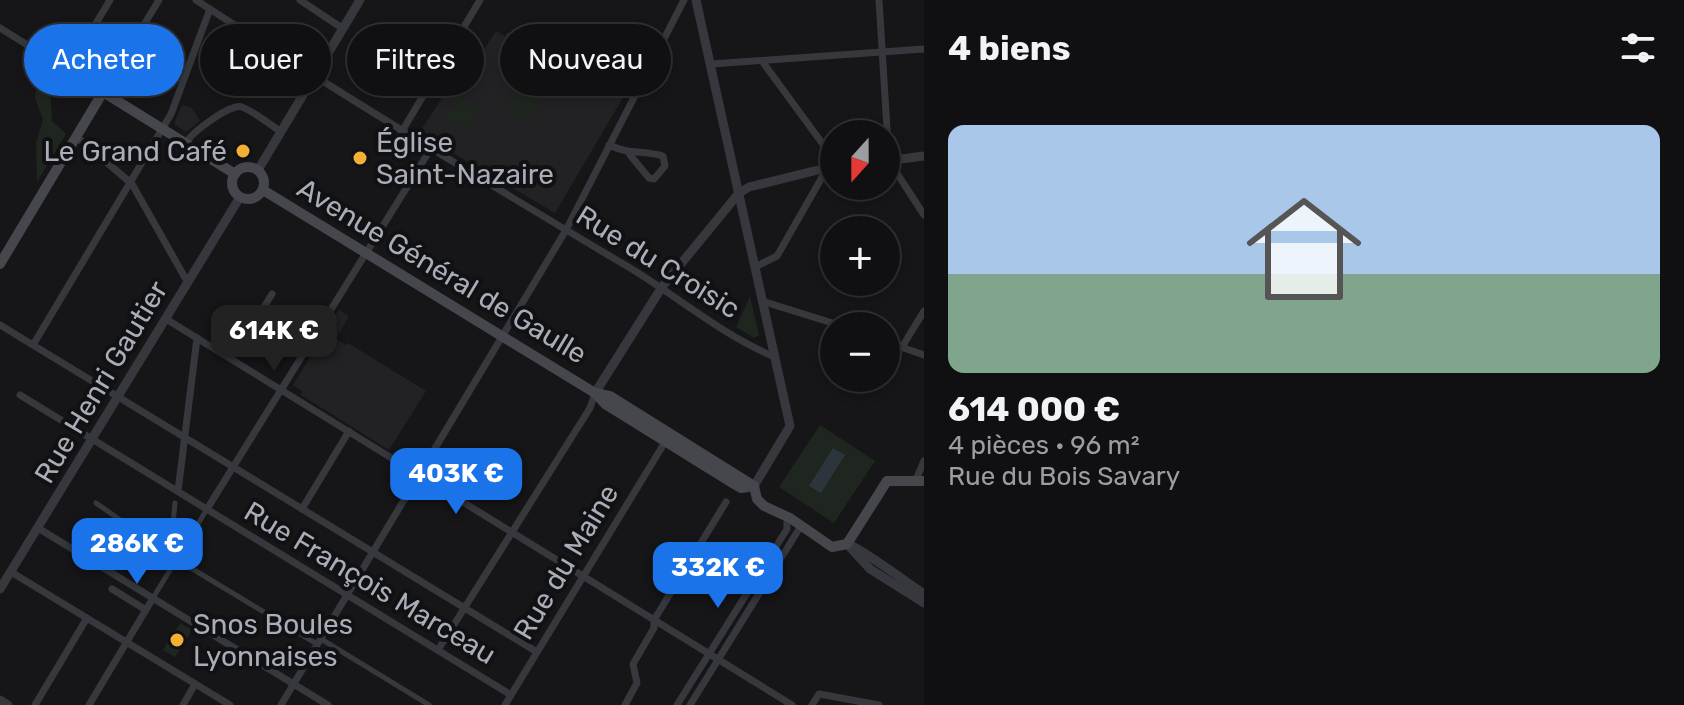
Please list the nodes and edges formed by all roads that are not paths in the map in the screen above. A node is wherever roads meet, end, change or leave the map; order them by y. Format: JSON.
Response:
{"nodes":[{"id":1,"x":110,"y":0,"type":"edge"},
{"id":2,"x":159,"y":0,"type":"edge"},
{"id":3,"x":196,"y":0,"type":"edge"},
{"id":4,"x":300,"y":0,"type":"edge"},
{"id":5,"x":360,"y":0,"type":"edge"},
{"id":6,"x":480,"y":0,"type":"edge"},
{"id":7,"x":684,"y":0,"type":"edge"},
{"id":8,"x":696,"y":0,"type":"edge"},
{"id":9,"x":879,"y":0,"type":"edge"},
{"id":10,"x":210,"y":9,"type":"junction"},
{"id":11,"x":96,"y":24,"type":"edge"},
{"id":12,"x":144,"y":24,"type":"edge"},
{"id":13,"x":233,"y":24,"type":"edge"},
{"id":14,"x":0,"y":28,"type":"edge"},
{"id":15,"x":342,"y":28,"type":"junction"},
{"id":16,"x":24,"y":43,"type":"edge"},
{"id":17,"x":331,"y":47,"type":"edge"},
{"id":18,"x":924,"y":49,"type":"edge"},
{"id":19,"x":882,"y":52,"type":"junction"},
{"id":20,"x":762,"y":61,"type":"junction"},
{"id":21,"x":711,"y":64,"type":"junction"},
{"id":22,"x":331,"y":87,"type":"edge"},
{"id":23,"x":101,"y":96,"type":"edge"},
{"id":24,"x":110,"y":96,"type":"edge"},
{"id":25,"x":302,"y":96,"type":"edge"},
{"id":26,"x":886,"y":120,"type":"edge"},
{"id":27,"x":163,"y":128,"type":"junction"},
{"id":28,"x":280,"y":131,"type":"junction"},
{"id":29,"x":401,"y":133,"type":"junction"},
{"id":30,"x":77,"y":137,"type":"junction"},
{"id":31,"x":820,"y":140,"type":"edge"},
{"id":32,"x":186,"y":143,"type":"junction"},
{"id":33,"x":609,"y":145,"type":"junction"},
{"id":34,"x":430,"y":150,"type":"junction"},
{"id":35,"x":630,"y":155,"type":"junction"},
{"id":36,"x":924,"y":156,"type":"edge"},
{"id":37,"x":900,"y":159,"type":"edge"},
{"id":38,"x":820,"y":169,"type":"edge"},
{"id":39,"x":258,"y":170,"type":"junction"},
{"id":40,"x":235,"y":174,"type":"junction"},
{"id":41,"x":900,"y":179,"type":"edge"},
{"id":42,"x":132,"y":184,"type":"junction"},
{"id":43,"x":820,"y":186,"type":"edge"},
{"id":44,"x":263,"y":190,"type":"junction"},
{"id":45,"x":739,"y":193,"type":"junction"},
{"id":46,"x":240,"y":197,"type":"junction"},
{"id":47,"x":924,"y":215,"type":"edge"},
{"id":48,"x":566,"y":230,"type":"junction"},
{"id":49,"x":366,"y":253,"type":"junction"},
{"id":50,"x":0,"y":264,"type":"edge"},
{"id":51,"x":755,"y":267,"type":"junction"},
{"id":52,"x":188,"y":283,"type":"junction"},
{"id":53,"x":662,"y":287,"type":"junction"},
{"id":54,"x":272,"y":294,"type":"dead end"},
{"id":55,"x":762,"y":301,"type":"junction"},
{"id":56,"x":924,"y":311,"type":"edge"},
{"id":57,"x":166,"y":319,"type":"junction"},
{"id":58,"x":820,"y":319,"type":"edge"},
{"id":59,"x":0,"y":325,"type":"edge"},
{"id":60,"x":502,"y":336,"type":"junction"},
{"id":61,"x":197,"y":338,"type":"junction"},
{"id":62,"x":311,"y":343,"type":"junction"},
{"id":63,"x":33,"y":345,"type":"junction"},
{"id":64,"x":902,"y":347,"type":"joint"},
{"id":65,"x":924,"y":355,"type":"edge"},
{"id":66,"x":775,"y":357,"type":"junction"},
{"id":67,"x":282,"y":390,"type":"junction"},
{"id":68,"x":595,"y":393,"type":"junction"},
{"id":69,"x":20,"y":395,"type":"dead end"},
{"id":70,"x":118,"y":397,"type":"junction"},
{"id":71,"x":349,"y":431,"type":"junction"},
{"id":72,"x":186,"y":438,"type":"junction"},
{"id":73,"x":92,"y":439,"type":"junction"},
{"id":74,"x":665,"y":442,"type":"junction"},
{"id":75,"x":924,"y":461,"type":"edge"},
{"id":76,"x":233,"y":467,"type":"junction"},
{"id":77,"x":420,"y":475,"type":"junction"},
{"id":78,"x":920,"y":482,"type":"edge"},
{"id":79,"x":754,"y":486,"type":"junction"},
{"id":80,"x":178,"y":491,"type":"junction"},
{"id":81,"x":726,"y":502,"type":"dead end"},
{"id":82,"x":96,"y":503,"type":"dead end"},
{"id":83,"x":175,"y":503,"type":"dead end"},
{"id":84,"x":302,"y":509,"type":"junction"},
{"id":85,"x":205,"y":511,"type":"junction"},
{"id":86,"x":787,"y":520,"type":"junction"},
{"id":87,"x":38,"y":528,"type":"junction"},
{"id":88,"x":801,"y":529,"type":"junction"},
{"id":89,"x":513,"y":533,"type":"junction"},
{"id":90,"x":847,"y":544,"type":"junction"},
{"id":91,"x":374,"y":552,"type":"junction"},
{"id":92,"x":169,"y":554,"type":"junction"},
{"id":93,"x":176,"y":559,"type":"junction"},
{"id":94,"x":11,"y":572,"type":"junction"},
{"id":95,"x":583,"y":576,"type":"junction"},
{"id":96,"x":0,"y":589,"type":"edge"},
{"id":97,"x":112,"y":589,"type":"dead end"},
{"id":98,"x":924,"y":594,"type":"edge"},
{"id":99,"x":348,"y":595,"type":"junction"},
{"id":100,"x":154,"y":596,"type":"junction"},
{"id":101,"x":924,"y":603,"type":"edge"},
{"id":102,"x":465,"y":608,"type":"junction"},
{"id":103,"x":146,"y":610,"type":"junction"},
{"id":104,"x":87,"y":618,"type":"junction"},
{"id":105,"x":654,"y":620,"type":"junction"},
{"id":106,"x":320,"y":642,"type":"junction"},
{"id":107,"x":127,"y":643,"type":"junction"},
{"id":108,"x":438,"y":650,"type":"junction"},
{"id":109,"x":537,"y":652,"type":"junction"},
{"id":110,"x":708,"y":654,"type":"junction"},
{"id":111,"x":719,"y":660,"type":"junction"},
{"id":112,"x":195,"y":684,"type":"junction"},
{"id":113,"x":294,"y":684,"type":"junction"},
{"id":114,"x":511,"y":695,"type":"junction"},
{"id":115,"x":0,"y":700,"type":"edge"},
{"id":116,"x":8,"y":705,"type":"edge"},
{"id":117,"x":35,"y":705,"type":"edge"},
{"id":118,"x":89,"y":705,"type":"edge"},
{"id":119,"x":183,"y":705,"type":"edge"},
{"id":120,"x":230,"y":705,"type":"edge"},
{"id":121,"x":281,"y":705,"type":"edge"},
{"id":122,"x":328,"y":705,"type":"edge"},
{"id":123,"x":429,"y":705,"type":"edge"},
{"id":124,"x":505,"y":705,"type":"edge"},
{"id":125,"x":625,"y":705,"type":"edge"},
{"id":126,"x":677,"y":705,"type":"edge"},
{"id":127,"x":690,"y":705,"type":"edge"},
{"id":128,"x":792,"y":705,"type":"edge"},
{"id":129,"x":812,"y":705,"type":"edge"},
{"id":130,"x":879,"y":705,"type":"edge"}],
"edges":[{"from":1,"to":11,"type":"street"},
{"from":2,"to":12,"type":"street"},
{"from":3,"to":10,"type":"street","name":"Rue du Croisic"},
{"from":4,"to":15,"type":"street"},
{"from":5,"to":15,"type":"street"},
{"from":6,"to":29,"type":"street"},
{"from":7,"to":33,"type":"street"},
{"from":8,"to":21,"type":"street"},
{"from":9,"to":19,"type":"street"},
{"from":10,"to":13,"type":"street","name":"Rue du Croisic"},
{"from":10,"to":27,"type":"street"},
{"from":14,"to":16,"type":"street"},
{"from":15,"to":17,"type":"street"},
{"from":18,"to":19,"type":"street"},
{"from":19,"to":20,"type":"street"},
{"from":19,"to":26,"type":"street"},
{"from":20,"to":21,"type":"street"},
{"from":20,"to":31,"type":"street"},
{"from":21,"to":45,"type":"street"},
{"from":22,"to":29,"type":"street","name":"Rue du Croisic"},
{"from":23,"to":30,"type":"main road"},
{"from":24,"to":27,"type":"main road"},
{"from":25,"to":28,"type":"street"},
{"from":27,"to":32,"type":"main road"},
{"from":27,"to":42,"type":"street"},
{"from":28,"to":32,"type":"street"},
{"from":28,"to":39,"type":"street"},
{"from":29,"to":34,"type":"street","name":"Rue du Croisic"},
{"from":30,"to":42,"type":"street"},
{"from":30,"to":50,"type":"main road"},
{"from":32,"to":40,"type":"main road"},
{"from":33,"to":35,"type":"street"},
{"from":33,"to":48,"type":"street"},
{"from":34,"to":48,"type":"street","name":"Rue du Croisic"},
{"from":34,"to":49,"type":"street"},
{"from":35,"to":35,"type":"street"},
{"from":36,"to":37,"type":"street"},
{"from":38,"to":45,"type":"street"},
{"from":39,"to":40,"type":"main road"},
{"from":39,"to":44,"type":"main road"},
{"from":40,"to":46,"type":"main road"},
{"from":41,"to":47,"type":"street"},
{"from":42,"to":52,"type":"street"},
{"from":42,"to":63,"type":"street"},
{"from":43,"to":51,"type":"street"},
{"from":44,"to":46,"type":"main road"},
{"from":44,"to":49,"type":"main road","name":"Avenue Général de Gaulle"},
{"from":45,"to":51,"type":"street"},
{"from":45,"to":53,"type":"street"},
{"from":46,"to":52,"type":"street","name":"Rue Henri Gautier"},
{"from":48,"to":53,"type":"street","name":"Rue du Croisic"},
{"from":48,"to":60,"type":"street"},
{"from":49,"to":60,"type":"main road","name":"Avenue Général de Gaulle"},
{"from":49,"to":62,"type":"street"},
{"from":51,"to":55,"type":"street"},
{"from":52,"to":57,"type":"street","name":"Rue Henri Gautier"},
{"from":53,"to":66,"type":"street","name":"Rue du Croisic"},
{"from":53,"to":68,"type":"street"},
{"from":54,"to":62,"type":"street"},
{"from":55,"to":58,"type":"street"},
{"from":55,"to":66,"type":"street"},
{"from":56,"to":64,"type":"street"},
{"from":57,"to":61,"type":"street"},
{"from":57,"to":70,"type":"street","name":"Rue Henri Gautier"},
{"from":59,"to":63,"type":"street"},
{"from":60,"to":68,"type":"main road","name":"Avenue Général de Gaulle"},
{"from":60,"to":77,"type":"street"},
{"from":61,"to":67,"type":"street"},
{"from":61,"to":72,"type":"street"},
{"from":62,"to":67,"type":"street"},
{"from":63,"to":70,"type":"street"},
{"from":64,"to":65,"type":"street"},
{"from":66,"to":79,"type":"street"},
{"from":67,"to":71,"type":"street"},
{"from":67,"to":76,"type":"street"},
{"from":68,"to":74,"type":"main road","name":"Avenue Général de Gaulle"},
{"from":68,"to":79,"type":"main road","name":"Avenue Général de Gaulle"},
{"from":68,"to":89,"type":"street"},
{"from":69,"to":73,"type":"street","name":"Rue François Marceau"},
{"from":70,"to":72,"type":"street"},
{"from":70,"to":73,"type":"street","name":"Rue Henri Gautier"},
{"from":71,"to":77,"type":"street"},
{"from":71,"to":84,"type":"street"},
{"from":72,"to":76,"type":"street"},
{"from":72,"to":80,"type":"street"},
{"from":73,"to":80,"type":"street","name":"Rue François Marceau"},
{"from":73,"to":87,"type":"street","name":"Rue Henri Gautier"},
{"from":74,"to":79,"type":"main road","name":"Avenue Général de Gaulle"},
{"from":74,"to":95,"type":"street","name":"Rue du Maine"},
{"from":75,"to":78,"type":"street"},
{"from":76,"to":84,"type":"street"},
{"from":76,"to":85,"type":"street"},
{"from":77,"to":89,"type":"street"},
{"from":77,"to":91,"type":"street"},
{"from":78,"to":90,"type":"main road"},
{"from":79,"to":86,"type":"main road","name":"Avenue Général de Gaulle"},
{"from":80,"to":85,"type":"street","name":"Rue François Marceau"},
{"from":81,"to":105,"type":"street"},
{"from":82,"to":92,"type":"street"},
{"from":83,"to":92,"type":"street"},
{"from":84,"to":91,"type":"street"},
{"from":85,"to":93,"type":"street"},
{"from":85,"to":99,"type":"street","name":"Rue François Marceau"},
{"from":86,"to":88,"type":"main road","name":"Avenue Général de Gaulle"},
{"from":86,"to":110,"type":"street"},
{"from":87,"to":94,"type":"street","name":"Rue Henri Gautier"},
{"from":87,"to":100,"type":"street"},
{"from":88,"to":90,"type":"main road","name":"Avenue Général de Gaulle"},
{"from":88,"to":111,"type":"street"},
{"from":89,"to":95,"type":"street"},
{"from":89,"to":102,"type":"street"},
{"from":90,"to":98,"type":"street"},
{"from":90,"to":101,"type":"street"},
{"from":91,"to":99,"type":"street"},
{"from":91,"to":102,"type":"street"},
{"from":92,"to":93,"type":"street"},
{"from":93,"to":100,"type":"street"},
{"from":93,"to":106,"type":"street"},
{"from":94,"to":96,"type":"street","name":"Rue Henri Gautier"},
{"from":94,"to":104,"type":"street"},
{"from":95,"to":105,"type":"street"},
{"from":95,"to":109,"type":"street","name":"Rue du Maine"},
{"from":97,"to":103,"type":"street"},
{"from":99,"to":106,"type":"street"},
{"from":99,"to":108,"type":"street","name":"Rue François Marceau"},
{"from":100,"to":103,"type":"street"},
{"from":100,"to":113,"type":"street"},
{"from":102,"to":108,"type":"street"},
{"from":102,"to":109,"type":"street"},
{"from":103,"to":107,"type":"street"},
{"from":104,"to":107,"type":"street"},
{"from":104,"to":117,"type":"street"},
{"from":105,"to":110,"type":"street"},
{"from":105,"to":125,"type":"street"},
{"from":106,"to":113,"type":"street"},
{"from":106,"to":123,"type":"street"},
{"from":107,"to":112,"type":"street"},
{"from":107,"to":118,"type":"street"},
{"from":108,"to":114,"type":"street","name":"Rue François Marceau"},
{"from":109,"to":114,"type":"street","name":"Rue du Maine"},
{"from":110,"to":111,"type":"street"},
{"from":110,"to":126,"type":"street"},
{"from":111,"to":127,"type":"street"},
{"from":111,"to":128,"type":"street"},
{"from":112,"to":119,"type":"street"},
{"from":112,"to":120,"type":"street"},
{"from":113,"to":121,"type":"street"},
{"from":113,"to":122,"type":"street"},
{"from":114,"to":124,"type":"street","name":"Rue du Maine"},
{"from":115,"to":116,"type":"street"},
{"from":129,"to":130,"type":"street"}]}
